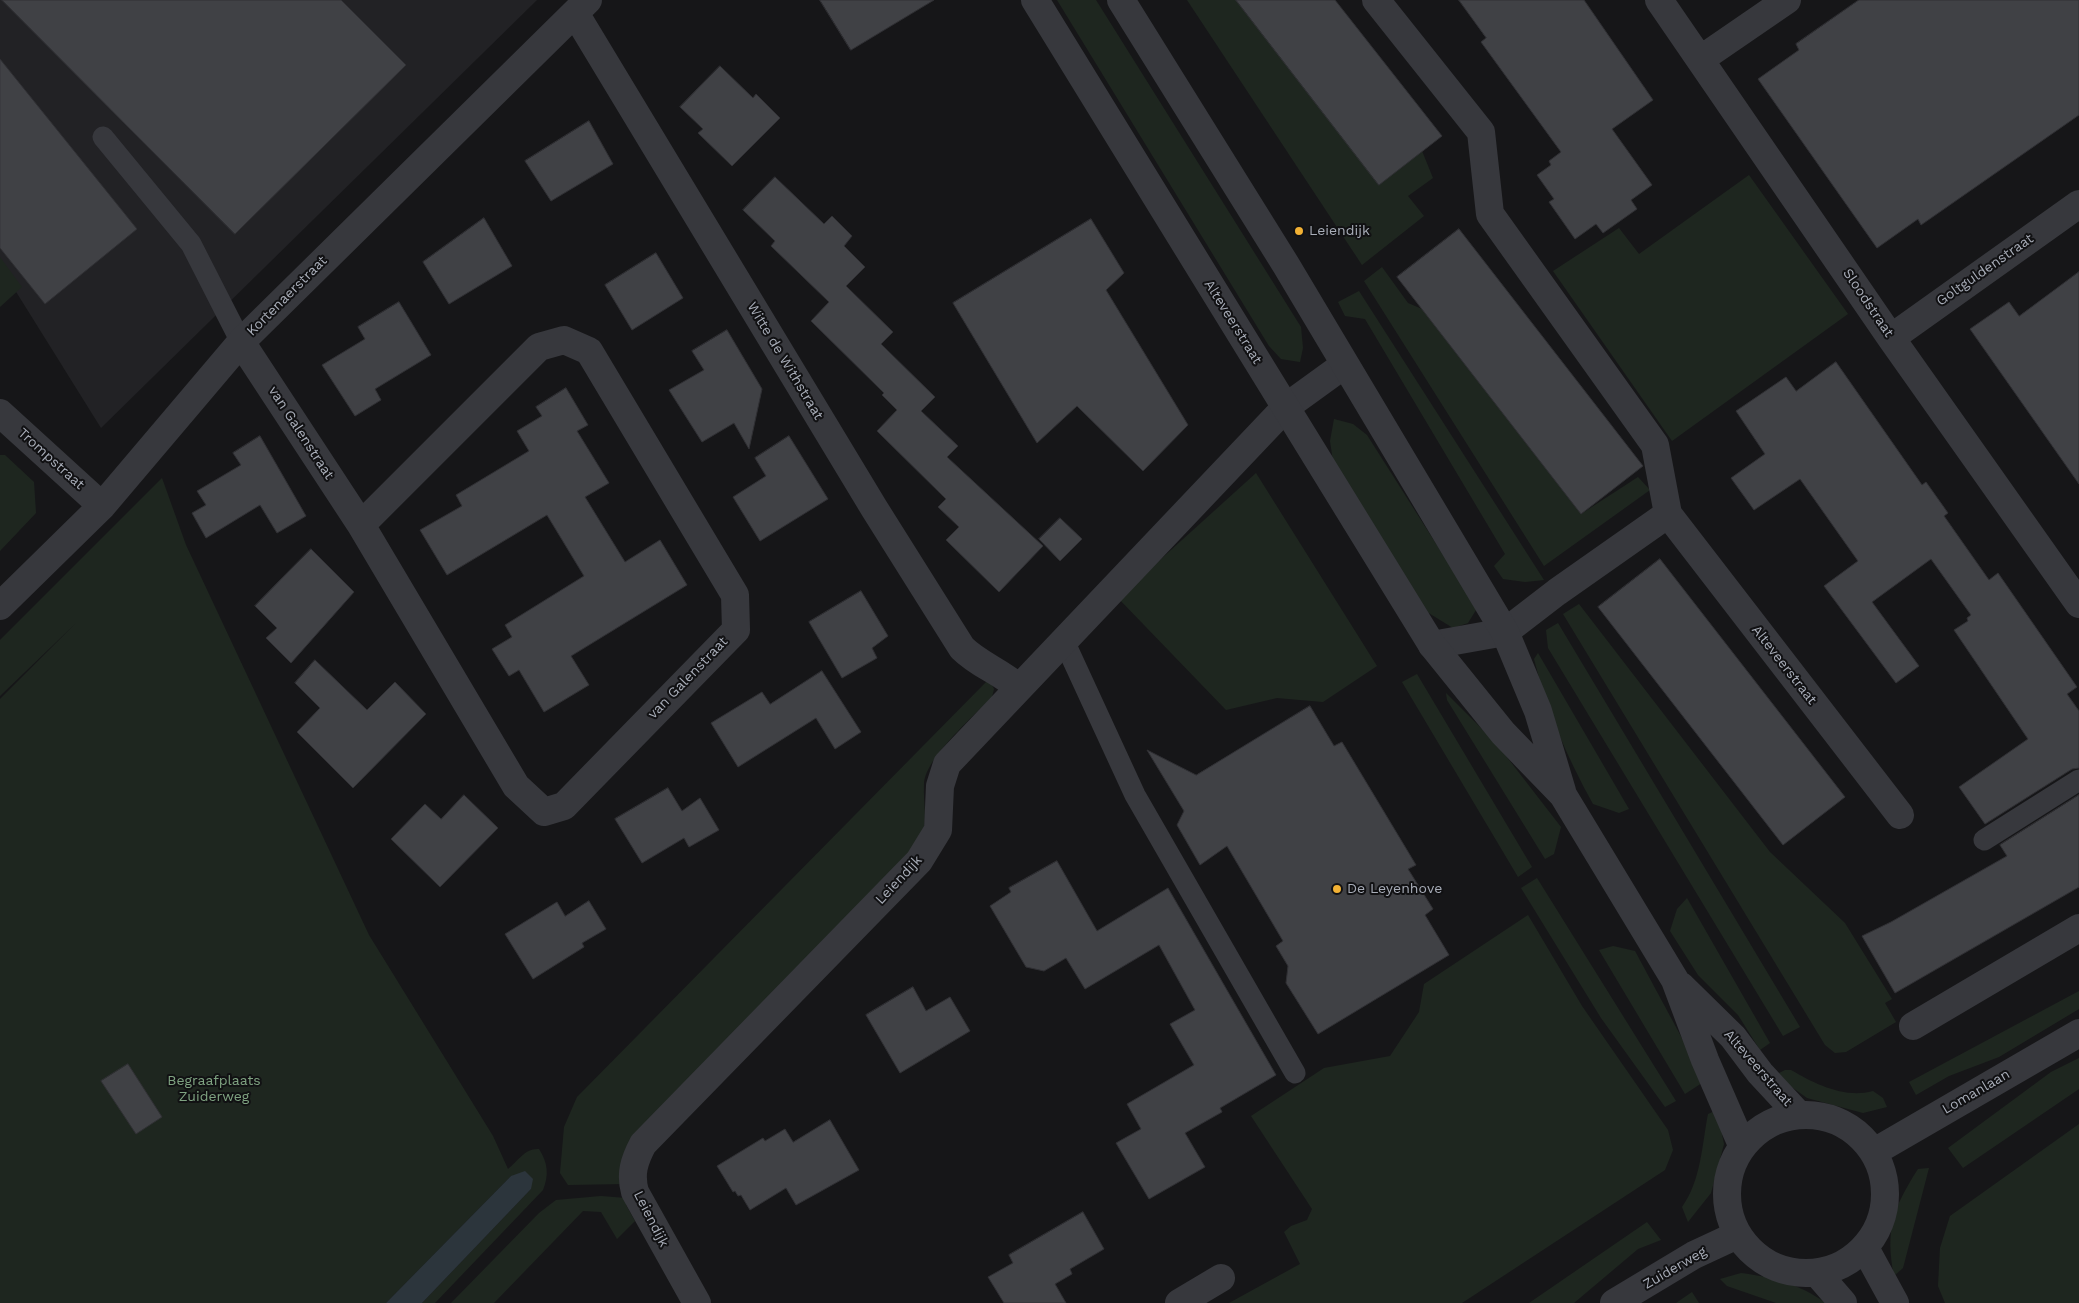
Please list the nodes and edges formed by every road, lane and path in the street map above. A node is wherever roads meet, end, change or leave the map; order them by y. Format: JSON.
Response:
{"nodes":[{"id":1,"x":1034,"y":0,"type":"edge"},
{"id":2,"x":1121,"y":0,"type":"edge"},
{"id":3,"x":1376,"y":0,"type":"edge"},
{"id":4,"x":1659,"y":0,"type":"edge"},
{"id":5,"x":1787,"y":0,"type":"edge"},
{"id":6,"x":581,"y":6,"type":"edge"},
{"id":7,"x":1701,"y":59,"type":"junction"},
{"id":8,"x":103,"y":137,"type":"dead end"},
{"id":9,"x":2079,"y":204,"type":"edge"},
{"id":10,"x":1891,"y":338,"type":"junction"},
{"id":11,"x":241,"y":342,"type":"junction"},
{"id":12,"x":1344,"y":365,"type":"junction"},
{"id":13,"x":1286,"y":407,"type":"junction"},
{"id":14,"x":0,"y":413,"type":"edge"},
{"id":15,"x":102,"y":506,"type":"junction"},
{"id":16,"x":1668,"y":514,"type":"junction"},
{"id":17,"x":361,"y":525,"type":"junction"},
{"id":18,"x":2079,"y":604,"type":"edge"},
{"id":19,"x":0,"y":606,"type":"edge"},
{"id":20,"x":1505,"y":632,"type":"junction"},
{"id":21,"x":1064,"y":641,"type":"junction"},
{"id":22,"x":1432,"y":645,"type":"junction"},
{"id":23,"x":1019,"y":688,"type":"junction"},
{"id":24,"x":2079,"y":780,"type":"edge"},
{"id":25,"x":1563,"y":795,"type":"junction"},
{"id":26,"x":1900,"y":815,"type":"dead end"},
{"id":27,"x":1984,"y":840,"type":"dead end"},
{"id":28,"x":2079,"y":928,"type":"edge"},
{"id":29,"x":1675,"y":980,"type":"junction"},
{"id":30,"x":1913,"y":1026,"type":"dead end"},
{"id":31,"x":2079,"y":1033,"type":"edge"},
{"id":32,"x":1295,"y":1073,"type":"dead end"},
{"id":33,"x":1798,"y":1114,"type":"junction"},
{"id":34,"x":1742,"y":1146,"type":"junction"},
{"id":35,"x":1874,"y":1152,"type":"junction"},
{"id":36,"x":1737,"y":1235,"type":"junction"},
{"id":37,"x":1865,"y":1248,"type":"junction"},
{"id":38,"x":1817,"y":1273,"type":"junction"},
{"id":39,"x":1221,"y":1278,"type":"dead end"},
{"id":40,"x":698,"y":1303,"type":"edge"},
{"id":41,"x":1179,"y":1303,"type":"edge"},
{"id":42,"x":1614,"y":1303,"type":"edge"},
{"id":43,"x":1843,"y":1303,"type":"edge"},
{"id":44,"x":1895,"y":1303,"type":"edge"}],
"edges":[{"from":1,"to":13,"type":"street","name":"Alteveerstraat"},
{"from":2,"to":12,"type":"street","name":"Alteveerstraat"},
{"from":3,"to":16,"type":"street","name":"Alteveerstraat"},
{"from":4,"to":7,"type":"street","name":"Sloodstraat"},
{"from":5,"to":7,"type":"street"},
{"from":6,"to":11,"type":"street","name":"Kortenaerstraat"},
{"from":6,"to":23,"type":"street","name":"Witte de Withstraat"},
{"from":7,"to":10,"type":"street","name":"Sloodstraat"},
{"from":8,"to":11,"type":"lane"},
{"from":9,"to":10,"type":"street","name":"Goltguldenstraat"},
{"from":10,"to":18,"type":"street","name":"Sloodstraat"},
{"from":11,"to":15,"type":"street","name":"Kortenaerstraat"},
{"from":11,"to":17,"type":"street","name":"van Galenstraat"},
{"from":12,"to":13,"type":"street","name":"Leiendijk"},
{"from":12,"to":20,"type":"street","name":"Alteveerstraat"},
{"from":13,"to":21,"type":"street","name":"Leiendijk"},
{"from":13,"to":22,"type":"street","name":"Alteveerstraat"},
{"from":14,"to":15,"type":"street","name":"Trompstraat"},
{"from":15,"to":19,"type":"street","name":"Kortenaerstraat"},
{"from":16,"to":20,"type":"street"},
{"from":16,"to":26,"type":"street","name":"Alteveerstraat"},
{"from":17,"to":17,"type":"street","name":"van Galenstraat"},
{"from":20,"to":22,"type":"street"},
{"from":20,"to":25,"type":"street","name":"Alteveerstraat"},
{"from":21,"to":23,"type":"street","name":"Leiendijk"},
{"from":21,"to":32,"type":"lane"},
{"from":22,"to":25,"type":"street","name":"Alteveerstraat"},
{"from":23,"to":40,"type":"street","name":"Leiendijk"},
{"from":24,"to":27,"type":"lane"},
{"from":25,"to":29,"type":"street","name":"Alteveerstraat"},
{"from":28,"to":30,"type":"street"},
{"from":29,"to":33,"type":"street","name":"Alteveerstraat"},
{"from":29,"to":34,"type":"street","name":"Alteveerstraat"},
{"from":31,"to":35,"type":"street","name":"Lomanlaan"},
{"from":33,"to":34,"type":"street"},
{"from":33,"to":35,"type":"street"},
{"from":34,"to":36,"type":"street"},
{"from":35,"to":37,"type":"street"},
{"from":36,"to":38,"type":"street"},
{"from":36,"to":42,"type":"street","name":"Zuiderweg"},
{"from":37,"to":38,"type":"street"},
{"from":37,"to":44,"type":"street"},
{"from":38,"to":43,"type":"street"},
{"from":39,"to":41,"type":"street"}]}
